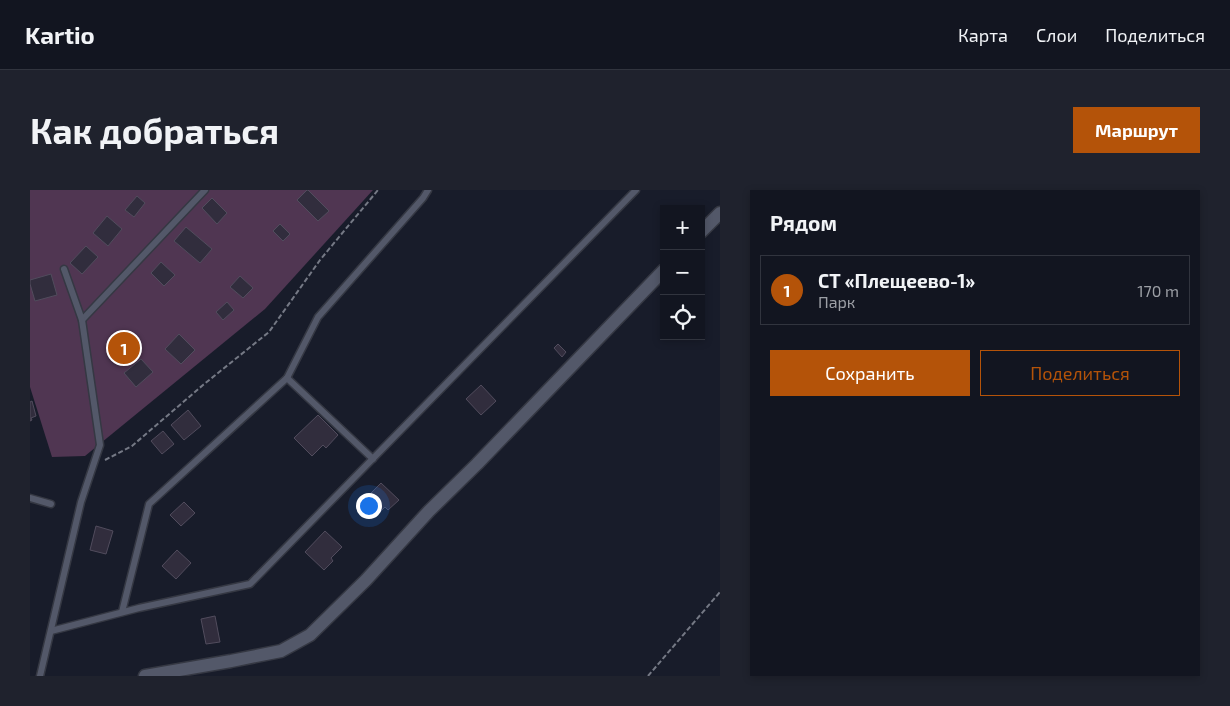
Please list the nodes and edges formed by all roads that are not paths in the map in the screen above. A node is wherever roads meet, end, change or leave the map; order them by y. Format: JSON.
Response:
{"nodes":[{"id":1,"x":205,"y":190,"type":"edge"},
{"id":2,"x":428,"y":190,"type":"edge"},
{"id":3,"x":636,"y":190,"type":"edge"},
{"id":4,"x":720,"y":213,"type":"edge"},
{"id":5,"x":705,"y":228,"type":"edge"},
{"id":6,"x":64,"y":269,"type":"dead end"},
{"id":7,"x":660,"y":274,"type":"edge"},
{"id":8,"x":82,"y":320,"type":"junction"},
{"id":9,"x":287,"y":378,"type":"junction"},
{"id":10,"x":373,"y":459,"type":"junction"},
{"id":11,"x":30,"y":498,"type":"edge"},
{"id":12,"x":51,"y":504,"type":"dead end"},
{"id":13,"x":122,"y":612,"type":"junction"},
{"id":14,"x":51,"y":630,"type":"junction"},
{"id":15,"x":40,"y":676,"type":"edge"},
{"id":16,"x":145,"y":676,"type":"edge"}],
"edges":[{"from":1,"to":8,"type":"lane"},
{"from":2,"to":9,"type":"lane"},
{"from":3,"to":10,"type":"lane"},
{"from":4,"to":5,"type":"street"},
{"from":6,"to":8,"type":"lane"},
{"from":7,"to":16,"type":"street"},
{"from":8,"to":14,"type":"lane"},
{"from":9,"to":10,"type":"lane"},
{"from":9,"to":13,"type":"lane"},
{"from":10,"to":13,"type":"lane"},
{"from":11,"to":12,"type":"lane"},
{"from":13,"to":14,"type":"lane"},
{"from":14,"to":15,"type":"lane"}]}
